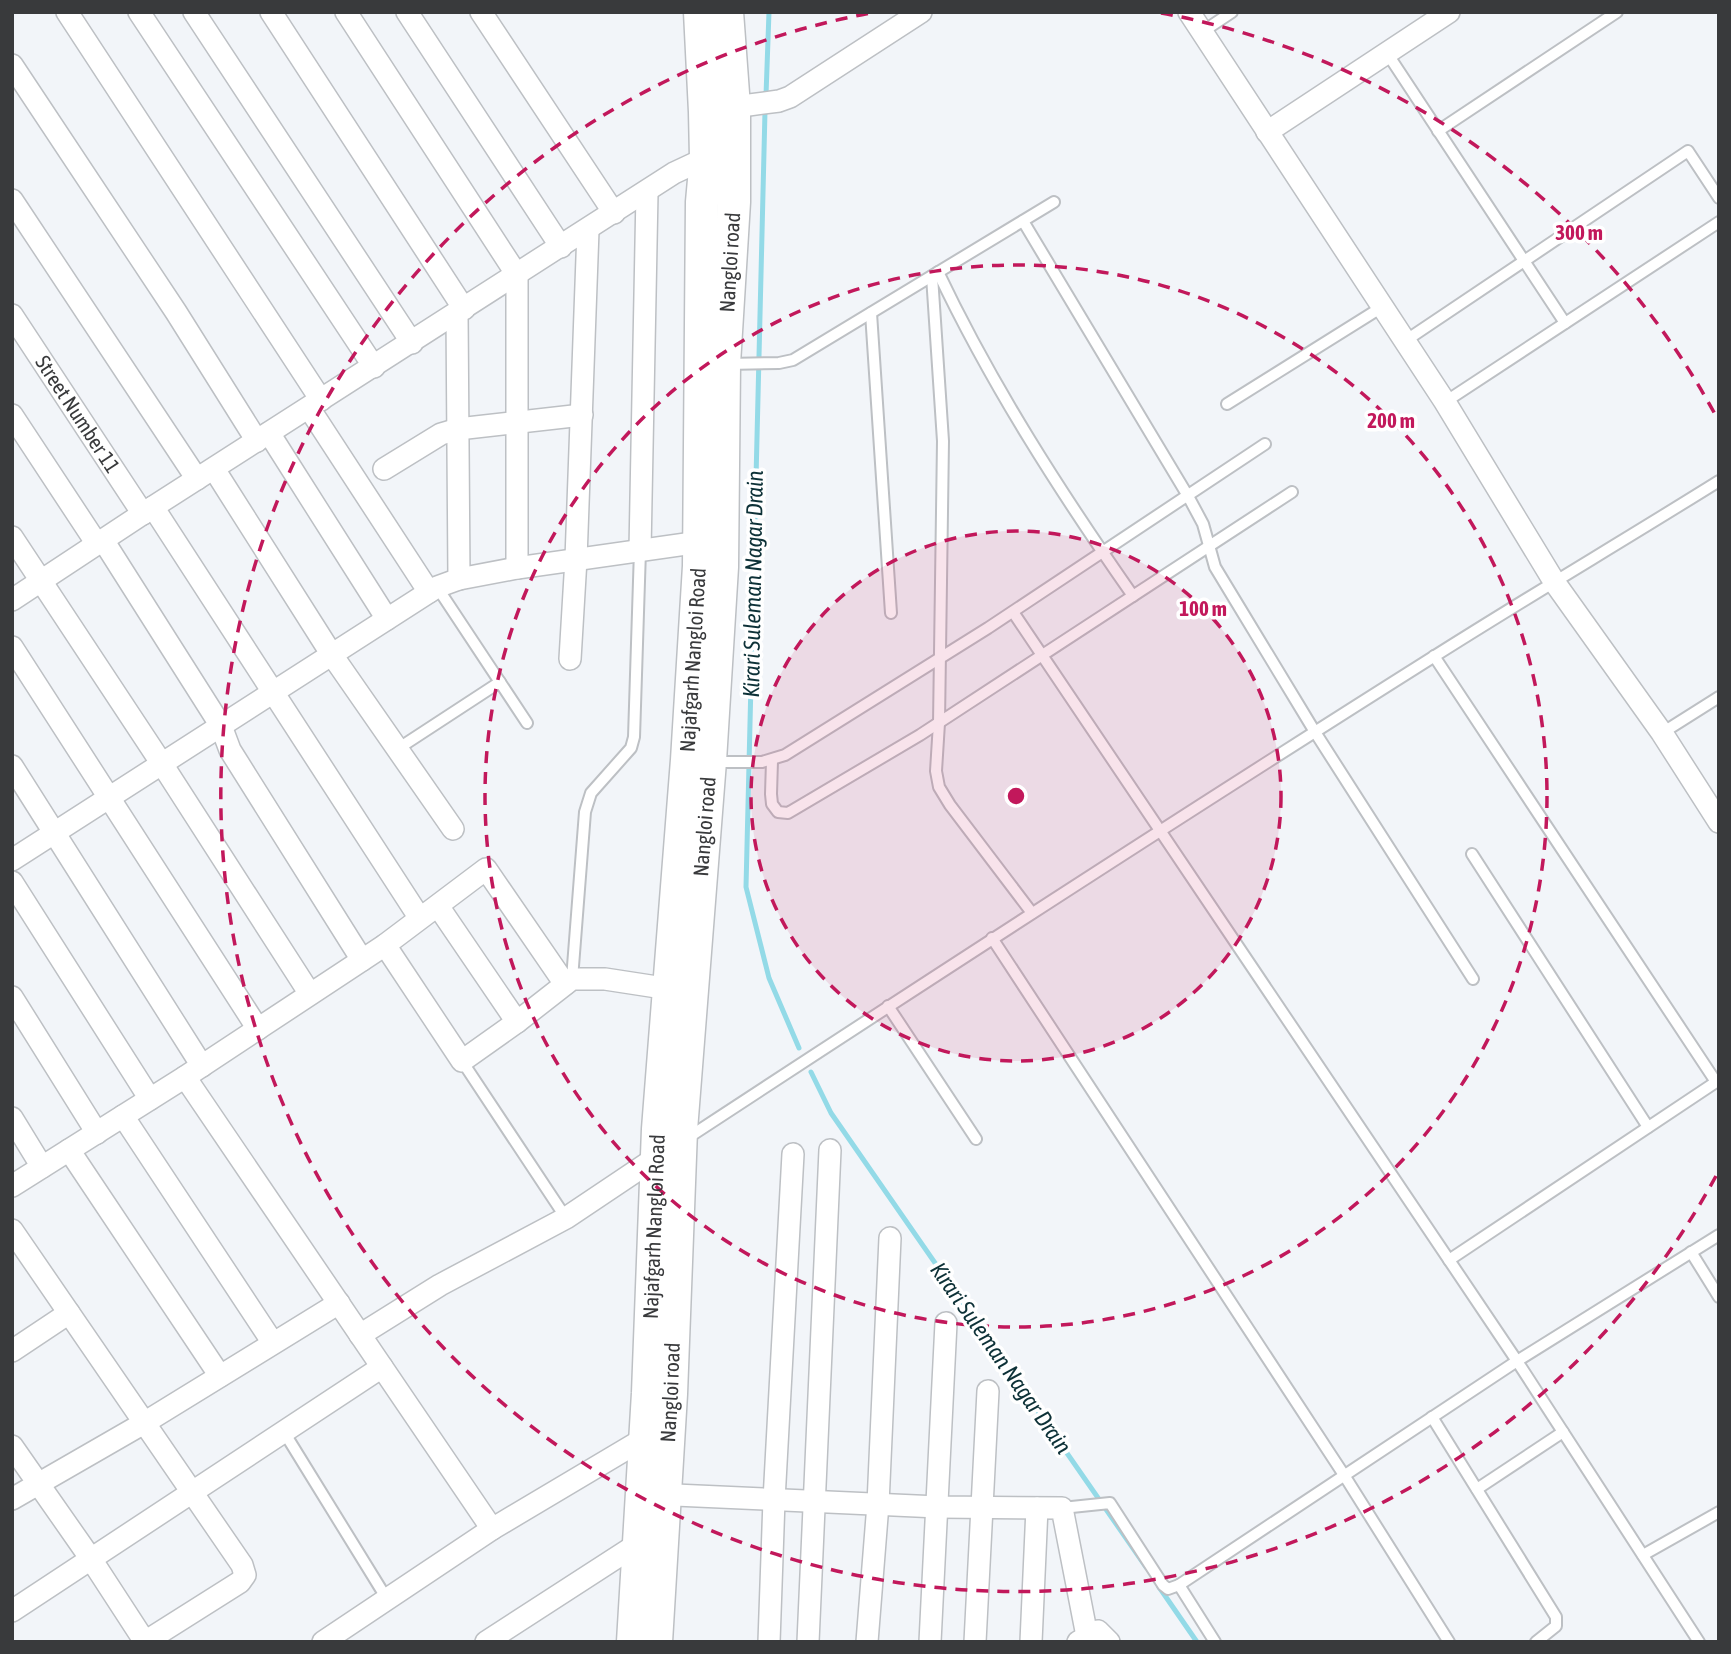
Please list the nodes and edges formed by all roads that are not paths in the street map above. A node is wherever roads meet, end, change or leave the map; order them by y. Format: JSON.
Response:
{"nodes":[{"id":1,"x":67,"y":12,"type":"edge"},
{"id":2,"x":139,"y":12,"type":"edge"},
{"id":3,"x":194,"y":12,"type":"edge"},
{"id":4,"x":271,"y":12,"type":"edge"},
{"id":5,"x":346,"y":12,"type":"edge"},
{"id":6,"x":407,"y":12,"type":"edge"},
{"id":7,"x":481,"y":12,"type":"edge"},
{"id":8,"x":700,"y":12,"type":"edge"},
{"id":9,"x":727,"y":12,"type":"edge"},
{"id":10,"x":921,"y":12,"type":"edge"},
{"id":11,"x":1189,"y":12,"type":"edge"},
{"id":12,"x":1232,"y":12,"type":"edge"},
{"id":13,"x":1449,"y":12,"type":"edge"},
{"id":14,"x":1617,"y":12,"type":"edge"},
{"id":15,"x":1202,"y":33,"type":"junction"},
{"id":16,"x":1387,"y":53,"type":"junction"},
{"id":17,"x":12,"y":65,"type":"edge"},
{"id":18,"x":734,"y":107,"type":"junction"},
{"id":19,"x":1438,"y":131,"type":"junction"},
{"id":20,"x":1267,"y":132,"type":"junction"},
{"id":21,"x":719,"y":156,"type":"junction"},
{"id":22,"x":647,"y":193,"type":"junction"},
{"id":23,"x":1719,"y":198,"type":"edge"},
{"id":24,"x":12,"y":200,"type":"edge"},
{"id":25,"x":1054,"y":202,"type":"dead end"},
{"id":26,"x":614,"y":213,"type":"junction"},
{"id":27,"x":1023,"y":221,"type":"junction"},
{"id":28,"x":1719,"y":222,"type":"edge"},
{"id":29,"x":588,"y":230,"type":"junction"},
{"id":30,"x":561,"y":247,"type":"junction"},
{"id":31,"x":1524,"y":260,"type":"junction"},
{"id":32,"x":935,"y":274,"type":"junction"},
{"id":33,"x":517,"y":275,"type":"junction"},
{"id":34,"x":1382,"y":307,"type":"junction"},
{"id":35,"x":461,"y":311,"type":"junction"},
{"id":36,"x":871,"y":313,"type":"junction"},
{"id":37,"x":12,"y":315,"type":"edge"},
{"id":38,"x":1564,"y":323,"type":"junction"},
{"id":39,"x":1405,"y":341,"type":"junction"},
{"id":40,"x":412,"y":342,"type":"junction"},
{"id":41,"x":738,"y":364,"type":"junction"},
{"id":42,"x":374,"y":366,"type":"junction"},
{"id":43,"x":1445,"y":402,"type":"junction"},
{"id":44,"x":315,"y":404,"type":"junction"},
{"id":45,"x":1227,"y":404,"type":"dead end"},
{"id":46,"x":12,"y":415,"type":"edge"},
{"id":47,"x":582,"y":415,"type":"junction"},
{"id":48,"x":517,"y":422,"type":"junction"},
{"id":49,"x":458,"y":429,"type":"junction"},
{"id":50,"x":263,"y":437,"type":"junction"},
{"id":51,"x":1265,"y":443,"type":"dead end"},
{"id":52,"x":384,"y":470,"type":"dead end"},
{"id":53,"x":205,"y":474,"type":"junction"},
{"id":54,"x":1719,"y":481,"type":"edge"},
{"id":55,"x":1292,"y":492,"type":"dead end"},
{"id":56,"x":1188,"y":496,"type":"junction"},
{"id":57,"x":148,"y":510,"type":"junction"},
{"id":58,"x":12,"y":537,"type":"edge"},
{"id":59,"x":700,"y":541,"type":"junction"},
{"id":60,"x":100,"y":542,"type":"junction"},
{"id":61,"x":1210,"y":546,"type":"junction"},
{"id":62,"x":640,"y":550,"type":"junction"},
{"id":63,"x":1102,"y":552,"type":"junction"},
{"id":64,"x":576,"y":559,"type":"junction"},
{"id":65,"x":517,"y":568,"type":"junction"},
{"id":66,"x":458,"y":579,"type":"junction"},
{"id":67,"x":41,"y":581,"type":"junction"},
{"id":68,"x":1555,"y":583,"type":"junction"},
{"id":69,"x":433,"y":590,"type":"junction"},
{"id":70,"x":1133,"y":596,"type":"junction"},
{"id":71,"x":12,"y":600,"type":"edge"},
{"id":72,"x":1013,"y":612,"type":"junction"},
{"id":73,"x":891,"y":613,"type":"dead end"},
{"id":74,"x":387,"y":619,"type":"junction"},
{"id":75,"x":12,"y":647,"type":"edge"},
{"id":76,"x":332,"y":654,"type":"junction"},
{"id":77,"x":1042,"y":655,"type":"junction"},
{"id":78,"x":1434,"y":656,"type":"junction"},
{"id":79,"x":570,"y":659,"type":"dead end"},
{"id":80,"x":939,"y":660,"type":"junction"},
{"id":81,"x":500,"y":682,"type":"junction"},
{"id":82,"x":274,"y":691,"type":"junction"},
{"id":83,"x":1719,"y":697,"type":"edge"},
{"id":84,"x":527,"y":723,"type":"dead end"},
{"id":85,"x":939,"y":723,"type":"junction"},
{"id":86,"x":221,"y":726,"type":"junction"},
{"id":87,"x":1315,"y":732,"type":"junction"},
{"id":88,"x":1662,"y":733,"type":"junction"},
{"id":89,"x":399,"y":748,"type":"junction"},
{"id":90,"x":767,"y":761,"type":"junction"},
{"id":91,"x":722,"y":762,"type":"junction"},
{"id":92,"x":162,"y":764,"type":"junction"},
{"id":93,"x":12,"y":766,"type":"edge"},
{"id":94,"x":109,"y":798,"type":"junction"},
{"id":95,"x":1719,"y":822,"type":"edge"},
{"id":96,"x":453,"y":829,"type":"dead end"},
{"id":97,"x":1160,"y":831,"type":"junction"},
{"id":98,"x":55,"y":833,"type":"junction"},
{"id":99,"x":1472,"y":854,"type":"dead end"},
{"id":100,"x":12,"y":860,"type":"edge"},
{"id":101,"x":12,"y":882,"type":"edge"},
{"id":102,"x":438,"y":906,"type":"junction"},
{"id":103,"x":1032,"y":913,"type":"junction"},
{"id":104,"x":419,"y":917,"type":"junction"},
{"id":105,"x":992,"y":938,"type":"junction"},
{"id":106,"x":385,"y":945,"type":"junction"},
{"id":107,"x":362,"y":960,"type":"junction"},
{"id":108,"x":1473,"y":979,"type":"dead end"},
{"id":109,"x":568,"y":981,"type":"junction"},
{"id":110,"x":670,"y":989,"type":"junction"},
{"id":111,"x":310,"y":994,"type":"junction"},
{"id":112,"x":12,"y":998,"type":"edge"},
{"id":113,"x":888,"y":1006,"type":"junction"},
{"id":114,"x":517,"y":1022,"type":"junction"},
{"id":115,"x":258,"y":1029,"type":"junction"},
{"id":116,"x":462,"y":1061,"type":"junction"},
{"id":117,"x":193,"y":1071,"type":"junction"},
{"id":118,"x":1717,"y":1081,"type":"edge"},
{"id":119,"x":150,"y":1099,"type":"junction"},
{"id":120,"x":123,"y":1116,"type":"junction"},
{"id":121,"x":12,"y":1118,"type":"edge"},
{"id":122,"x":1648,"y":1127,"type":"junction"},
{"id":123,"x":97,"y":1132,"type":"junction"},
{"id":124,"x":976,"y":1139,"type":"dead end"},
{"id":125,"x":69,"y":1150,"type":"junction"},
{"id":126,"x":669,"y":1150,"type":"junction"},
{"id":127,"x":830,"y":1150,"type":"dead end"},
{"id":128,"x":793,"y":1154,"type":"dead end"},
{"id":129,"x":42,"y":1167,"type":"junction"},
{"id":130,"x":12,"y":1186,"type":"edge"},
{"id":131,"x":566,"y":1218,"type":"junction"},
{"id":132,"x":12,"y":1230,"type":"edge"},
{"id":133,"x":1719,"y":1235,"type":"edge"},
{"id":134,"x":890,"y":1238,"type":"dead end"},
{"id":135,"x":1691,"y":1252,"type":"junction"},
{"id":136,"x":1449,"y":1259,"type":"junction"},
{"id":137,"x":1719,"y":1297,"type":"edge"},
{"id":138,"x":339,"y":1303,"type":"junction"},
{"id":139,"x":69,"y":1312,"type":"junction"},
{"id":140,"x":946,"y":1323,"type":"dead end"},
{"id":141,"x":360,"y":1335,"type":"junction"},
{"id":142,"x":273,"y":1343,"type":"junction"},
{"id":143,"x":14,"y":1347,"type":"edge"},
{"id":144,"x":1517,"y":1361,"type":"junction"},
{"id":145,"x":382,"y":1367,"type":"junction"},
{"id":146,"x":220,"y":1376,"type":"junction"},
{"id":147,"x":988,"y":1391,"type":"dead end"},
{"id":148,"x":1432,"y":1417,"type":"junction"},
{"id":149,"x":144,"y":1423,"type":"junction"},
{"id":150,"x":284,"y":1432,"type":"junction"},
{"id":151,"x":1563,"y":1432,"type":"junction"},
{"id":152,"x":657,"y":1435,"type":"junction"},
{"id":153,"x":12,"y":1446,"type":"edge"},
{"id":154,"x":1344,"y":1475,"type":"junction"},
{"id":155,"x":38,"y":1485,"type":"junction"},
{"id":156,"x":1477,"y":1489,"type":"junction"},
{"id":157,"x":192,"y":1492,"type":"junction"},
{"id":158,"x":653,"y":1494,"type":"junction"},
{"id":159,"x":12,"y":1499,"type":"edge"},
{"id":160,"x":774,"y":1500,"type":"junction"},
{"id":161,"x":815,"y":1502,"type":"junction"},
{"id":162,"x":878,"y":1504,"type":"junction"},
{"id":163,"x":937,"y":1507,"type":"junction"},
{"id":164,"x":981,"y":1507,"type":"junction"},
{"id":165,"x":1037,"y":1508,"type":"junction"},
{"id":166,"x":1071,"y":1508,"type":"junction"},
{"id":167,"x":1719,"y":1512,"type":"edge"},
{"id":168,"x":492,"y":1529,"type":"junction"},
{"id":169,"x":639,"y":1544,"type":"junction"},
{"id":170,"x":1643,"y":1555,"type":"junction"},
{"id":171,"x":91,"y":1559,"type":"junction"},
{"id":172,"x":1179,"y":1585,"type":"junction"},
{"id":173,"x":387,"y":1599,"type":"junction"},
{"id":174,"x":12,"y":1611,"type":"edge"},
{"id":175,"x":635,"y":1639,"type":"edge"},
{"id":176,"x":1083,"y":1639,"type":"edge"},
{"id":177,"x":145,"y":1642,"type":"edge"},
{"id":178,"x":323,"y":1642,"type":"edge"},
{"id":179,"x":486,"y":1642,"type":"edge"},
{"id":180,"x":769,"y":1642,"type":"edge"},
{"id":181,"x":808,"y":1642,"type":"edge"},
{"id":182,"x":867,"y":1642,"type":"edge"},
{"id":183,"x":930,"y":1642,"type":"edge"},
{"id":184,"x":975,"y":1642,"type":"edge"},
{"id":185,"x":1031,"y":1642,"type":"edge"},
{"id":186,"x":1109,"y":1642,"type":"edge"},
{"id":187,"x":1215,"y":1642,"type":"edge"},
{"id":188,"x":1448,"y":1642,"type":"edge"},
{"id":189,"x":1536,"y":1642,"type":"edge"},
{"id":190,"x":1699,"y":1642,"type":"edge"}],
"edges":[{"from":1,"to":44,"type":"street"},
{"from":2,"to":42,"type":"street"},
{"from":3,"to":40,"type":"street"},
{"from":4,"to":35,"type":"street"},
{"from":5,"to":33,"type":"street"},
{"from":6,"to":30,"type":"street"},
{"from":7,"to":26,"type":"street"},
{"from":8,"to":21,"type":"main road","name":"Najafgarh Nangloi Road"},
{"from":9,"to":18,"type":"main road","name":"Nangloi road"},
{"from":10,"to":18,"type":"street"},
{"from":11,"to":15,"type":"street"},
{"from":12,"to":15,"type":"lane"},
{"from":13,"to":16,"type":"street"},
{"from":14,"to":19,"type":"lane"},
{"from":15,"to":20,"type":"street"},
{"from":16,"to":19,"type":"lane"},
{"from":16,"to":20,"type":"street"},
{"from":17,"to":50,"type":"street"},
{"from":18,"to":21,"type":"main road","name":"Nangloi road"},
{"from":19,"to":31,"type":"lane"},
{"from":20,"to":34,"type":"street"},
{"from":21,"to":22,"type":"street"},
{"from":21,"to":41,"type":"main road","name":"Nangloi road"},
{"from":21,"to":59,"type":"main road","name":"Najafgarh Nangloi Road"},
{"from":22,"to":26,"type":"street"},
{"from":22,"to":62,"type":"street"},
{"from":23,"to":31,"type":"lane"},
{"from":24,"to":53,"type":"street"},
{"from":25,"to":27,"type":"lane"},
{"from":26,"to":29,"type":"street"},
{"from":27,"to":32,"type":"lane"},
{"from":27,"to":56,"type":"lane"},
{"from":28,"to":38,"type":"lane"},
{"from":29,"to":30,"type":"street"},
{"from":29,"to":47,"type":"street"},
{"from":30,"to":33,"type":"street"},
{"from":31,"to":38,"type":"lane"},
{"from":31,"to":39,"type":"lane"},
{"from":32,"to":36,"type":"lane"},
{"from":32,"to":63,"type":"lane"},
{"from":32,"to":80,"type":"lane"},
{"from":33,"to":35,"type":"street"},
{"from":33,"to":48,"type":"street"},
{"from":34,"to":39,"type":"street"},
{"from":34,"to":45,"type":"lane"},
{"from":35,"to":40,"type":"street"},
{"from":35,"to":49,"type":"street"},
{"from":36,"to":41,"type":"lane"},
{"from":36,"to":73,"type":"lane"},
{"from":37,"to":57,"type":"street","name":"Street Number 11"},
{"from":38,"to":43,"type":"lane"},
{"from":39,"to":43,"type":"street"},
{"from":40,"to":42,"type":"street"},
{"from":41,"to":91,"type":"main road","name":"Nangloi road"},
{"from":42,"to":44,"type":"street"},
{"from":43,"to":68,"type":"street"},
{"from":44,"to":50,"type":"street"},
{"from":44,"to":69,"type":"street"},
{"from":46,"to":60,"type":"street"},
{"from":47,"to":48,"type":"street"},
{"from":47,"to":64,"type":"street"},
{"from":48,"to":49,"type":"street"},
{"from":48,"to":65,"type":"street"},
{"from":49,"to":52,"type":"street"},
{"from":49,"to":66,"type":"street"},
{"from":50,"to":53,"type":"street"},
{"from":50,"to":74,"type":"street"},
{"from":51,"to":56,"type":"lane"},
{"from":53,"to":57,"type":"street"},
{"from":53,"to":76,"type":"street"},
{"from":54,"to":68,"type":"lane"},
{"from":55,"to":61,"type":"lane"},
{"from":56,"to":61,"type":"lane"},
{"from":56,"to":63,"type":"lane"},
{"from":57,"to":60,"type":"street"},
{"from":57,"to":82,"type":"street","name":"Street Number 11"},
{"from":58,"to":67,"type":"street"},
{"from":59,"to":62,"type":"street"},
{"from":59,"to":110,"type":"main road","name":"Najafgarh Nangloi Road"},
{"from":60,"to":67,"type":"street"},
{"from":60,"to":86,"type":"street"},
{"from":61,"to":70,"type":"lane"},
{"from":61,"to":87,"type":"lane"},
{"from":62,"to":64,"type":"street"},
{"from":62,"to":109,"type":"lane"},
{"from":63,"to":70,"type":"lane"},
{"from":63,"to":72,"type":"lane"},
{"from":64,"to":65,"type":"street"},
{"from":64,"to":79,"type":"street"},
{"from":65,"to":66,"type":"street"},
{"from":66,"to":69,"type":"street"},
{"from":67,"to":71,"type":"street"},
{"from":67,"to":92,"type":"street"},
{"from":68,"to":78,"type":"lane"},
{"from":68,"to":88,"type":"street"},
{"from":69,"to":74,"type":"street"},
{"from":69,"to":81,"type":"lane"},
{"from":70,"to":77,"type":"lane"},
{"from":72,"to":77,"type":"lane"},
{"from":72,"to":80,"type":"lane"},
{"from":74,"to":76,"type":"street"},
{"from":75,"to":94,"type":"street"},
{"from":76,"to":82,"type":"street"},
{"from":76,"to":89,"type":"street"},
{"from":77,"to":85,"type":"lane"},
{"from":77,"to":97,"type":"lane"},
{"from":78,"to":87,"type":"lane"},
{"from":78,"to":118,"type":"lane"},
{"from":80,"to":85,"type":"lane"},
{"from":80,"to":90,"type":"lane"},
{"from":81,"to":84,"type":"lane"},
{"from":81,"to":89,"type":"lane"},
{"from":82,"to":86,"type":"street"},
{"from":82,"to":104,"type":"street","name":"Street Number 11"},
{"from":83,"to":88,"type":"lane"},
{"from":85,"to":90,"type":"lane"},
{"from":85,"to":103,"type":"lane"},
{"from":86,"to":92,"type":"street"},
{"from":86,"to":107,"type":"street"},
{"from":87,"to":97,"type":"lane"},
{"from":87,"to":108,"type":"lane"},
{"from":88,"to":95,"type":"street"},
{"from":89,"to":96,"type":"street"},
{"from":90,"to":91,"type":"lane"},
{"from":91,"to":126,"type":"main road","name":"Nangloi road"},
{"from":92,"to":94,"type":"street"},
{"from":92,"to":111,"type":"street"},
{"from":93,"to":98,"type":"street"},
{"from":94,"to":98,"type":"street"},
{"from":94,"to":115,"type":"street"},
{"from":97,"to":103,"type":"lane"},
{"from":97,"to":136,"type":"lane"},
{"from":98,"to":100,"type":"street"},
{"from":98,"to":117,"type":"street"},
{"from":99,"to":122,"type":"lane"},
{"from":101,"to":119,"type":"street"},
{"from":102,"to":104,"type":"street"},
{"from":102,"to":109,"type":"street"},
{"from":102,"to":114,"type":"street"},
{"from":103,"to":105,"type":"lane"},
{"from":104,"to":106,"type":"street"},
{"from":105,"to":113,"type":"lane"},
{"from":105,"to":154,"type":"lane"},
{"from":106,"to":107,"type":"street"},
{"from":106,"to":116,"type":"street"},
{"from":107,"to":111,"type":"street"},
{"from":109,"to":110,"type":"street"},
{"from":109,"to":114,"type":"street"},
{"from":110,"to":126,"type":"main road","name":"Najafgarh Nangloi Road"},
{"from":111,"to":115,"type":"street"},
{"from":112,"to":123,"type":"street"},
{"from":113,"to":124,"type":"lane"},
{"from":113,"to":126,"type":"lane"},
{"from":114,"to":116,"type":"street"},
{"from":115,"to":117,"type":"street"},
{"from":116,"to":131,"type":"lane"},
{"from":117,"to":119,"type":"street"},
{"from":117,"to":138,"type":"street"},
{"from":118,"to":122,"type":"lane"},
{"from":119,"to":120,"type":"street"},
{"from":120,"to":123,"type":"street"},
{"from":120,"to":142,"type":"street"},
{"from":121,"to":129,"type":"street"},
{"from":122,"to":136,"type":"lane"},
{"from":123,"to":125,"type":"street"},
{"from":125,"to":129,"type":"street"},
{"from":125,"to":146,"type":"street"},
{"from":126,"to":131,"type":"street"},
{"from":126,"to":152,"type":"main road","name":"Najafgarh Nangloi Road"},
{"from":127,"to":161,"type":"street"},
{"from":128,"to":160,"type":"street"},
{"from":129,"to":130,"type":"street"},
{"from":131,"to":141,"type":"street"},
{"from":132,"to":139,"type":"street"},
{"from":133,"to":135,"type":"lane"},
{"from":134,"to":162,"type":"street"},
{"from":135,"to":137,"type":"lane"},
{"from":135,"to":144,"type":"lane"},
{"from":136,"to":144,"type":"lane"},
{"from":138,"to":141,"type":"street"},
{"from":138,"to":142,"type":"street"},
{"from":139,"to":143,"type":"street"},
{"from":139,"to":149,"type":"street"},
{"from":140,"to":163,"type":"street"},
{"from":141,"to":145,"type":"street"},
{"from":142,"to":146,"type":"street"},
{"from":144,"to":148,"type":"lane"},
{"from":144,"to":151,"type":"lane"},
{"from":145,"to":150,"type":"street"},
{"from":145,"to":168,"type":"street"},
{"from":146,"to":149,"type":"street"},
{"from":147,"to":164,"type":"street"},
{"from":148,"to":154,"type":"lane"},
{"from":148,"to":156,"type":"lane"},
{"from":149,"to":155,"type":"street"},
{"from":149,"to":157,"type":"street"},
{"from":150,"to":157,"type":"street"},
{"from":150,"to":173,"type":"lane"},
{"from":151,"to":156,"type":"lane"},
{"from":151,"to":170,"type":"lane"},
{"from":152,"to":158,"type":"main road","name":"Nangloi road"},
{"from":152,"to":168,"type":"street"},
{"from":153,"to":155,"type":"street"},
{"from":154,"to":172,"type":"lane"},
{"from":154,"to":188,"type":"lane"},
{"from":155,"to":159,"type":"street"},
{"from":155,"to":171,"type":"street"},
{"from":156,"to":189,"type":"lane"},
{"from":157,"to":171,"type":"street"},
{"from":157,"to":177,"type":"street"},
{"from":158,"to":160,"type":"street"},
{"from":158,"to":169,"type":"main road"},
{"from":158,"to":175,"type":"main road","name":"Nangloi road"},
{"from":160,"to":161,"type":"street"},
{"from":160,"to":180,"type":"street"},
{"from":161,"to":162,"type":"street"},
{"from":161,"to":181,"type":"street"},
{"from":162,"to":163,"type":"street"},
{"from":162,"to":182,"type":"street"},
{"from":163,"to":164,"type":"street"},
{"from":163,"to":183,"type":"street"},
{"from":164,"to":165,"type":"street"},
{"from":164,"to":184,"type":"street"},
{"from":165,"to":166,"type":"street"},
{"from":165,"to":185,"type":"street"},
{"from":166,"to":172,"type":"lane"},
{"from":166,"to":176,"type":"street"},
{"from":167,"to":170,"type":"lane"},
{"from":168,"to":173,"type":"street"},
{"from":169,"to":175,"type":"main road"},
{"from":169,"to":179,"type":"street"},
{"from":170,"to":190,"type":"lane"},
{"from":171,"to":174,"type":"street"},
{"from":171,"to":177,"type":"street"},
{"from":172,"to":187,"type":"lane"},
{"from":173,"to":178,"type":"street"},
{"from":176,"to":186,"type":"street"}]}
